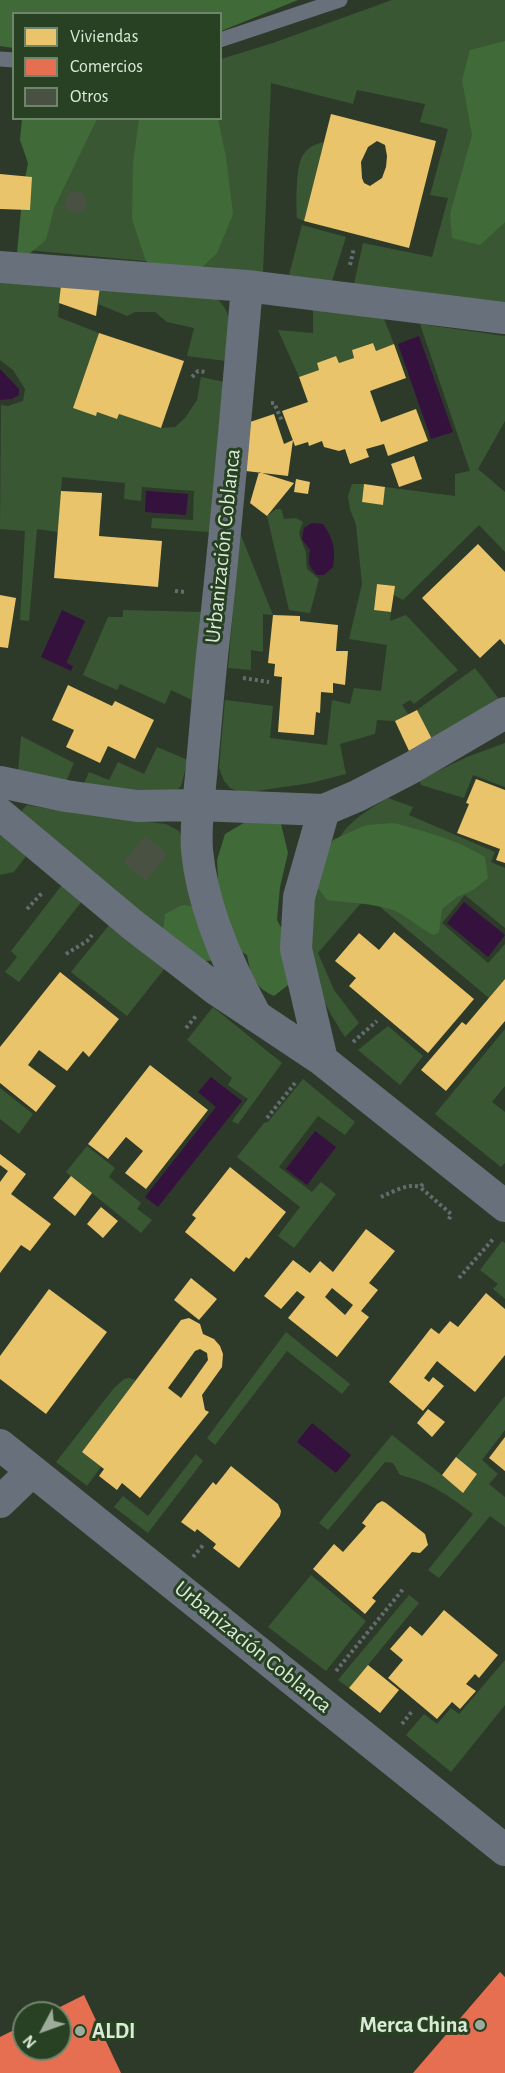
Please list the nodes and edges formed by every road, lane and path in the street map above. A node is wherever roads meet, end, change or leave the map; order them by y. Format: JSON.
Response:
{"nodes":[{"id":1,"x":340,"y":0,"type":"edge"},
{"id":2,"x":222,"y":39,"type":"edge"},
{"id":3,"x":0,"y":267,"type":"edge"},
{"id":4,"x":248,"y":286,"type":"junction"},
{"id":5,"x":505,"y":318,"type":"edge"},
{"id":6,"x":505,"y":713,"type":"edge"},
{"id":7,"x":0,"y":782,"type":"edge"},
{"id":8,"x":198,"y":805,"type":"junction"},
{"id":9,"x":324,"y":810,"type":"junction"},
{"id":10,"x":0,"y":813,"type":"edge"},
{"id":11,"x":256,"y":1016,"type":"junction"},
{"id":12,"x":318,"y":1058,"type":"junction"},
{"id":13,"x":267,"y":1118,"type":"dead end"},
{"id":14,"x":420,"y":1187,"type":"dead end"},
{"id":15,"x":381,"y":1197,"type":"dead end"},
{"id":16,"x":505,"y":1206,"type":"edge"},
{"id":17,"x":496,"y":1236,"type":"dead end"},
{"id":18,"x":459,"y":1278,"type":"dead end"},
{"id":19,"x":0,"y":1445,"type":"edge"},
{"id":20,"x":32,"y":1471,"type":"junction"},
{"id":21,"x":0,"y":1502,"type":"edge"},
{"id":22,"x":405,"y":1588,"type":"dead end"},
{"id":23,"x":315,"y":1696,"type":"junction"},
{"id":24,"x":505,"y":1850,"type":"edge"}],
"edges":[{"from":1,"to":2,"type":"lane"},
{"from":3,"to":4,"type":"street"},
{"from":4,"to":5,"type":"street"},
{"from":4,"to":8,"type":"street","name":"Urbanización Coblanca"},
{"from":6,"to":9,"type":"street"},
{"from":7,"to":8,"type":"street"},
{"from":8,"to":9,"type":"street"},
{"from":8,"to":11,"type":"street","name":"Urbanización Coblanca"},
{"from":9,"to":12,"type":"street"},
{"from":10,"to":11,"type":"street","name":"Urbanización Coblanca"},
{"from":11,"to":12,"type":"street","name":"Urbanización Coblanca"},
{"from":12,"to":13,"type":"path"},
{"from":12,"to":16,"type":"street","name":"Urbanización Coblanca"},
{"from":14,"to":15,"type":"path"},
{"from":17,"to":18,"type":"path"},
{"from":19,"to":20,"type":"street","name":"Urbanización Coblanca"},
{"from":20,"to":21,"type":"street"},
{"from":20,"to":23,"type":"street","name":"Urbanización Coblanca"},
{"from":22,"to":23,"type":"path"},
{"from":23,"to":24,"type":"street","name":"Urbanización Coblanca"}]}
